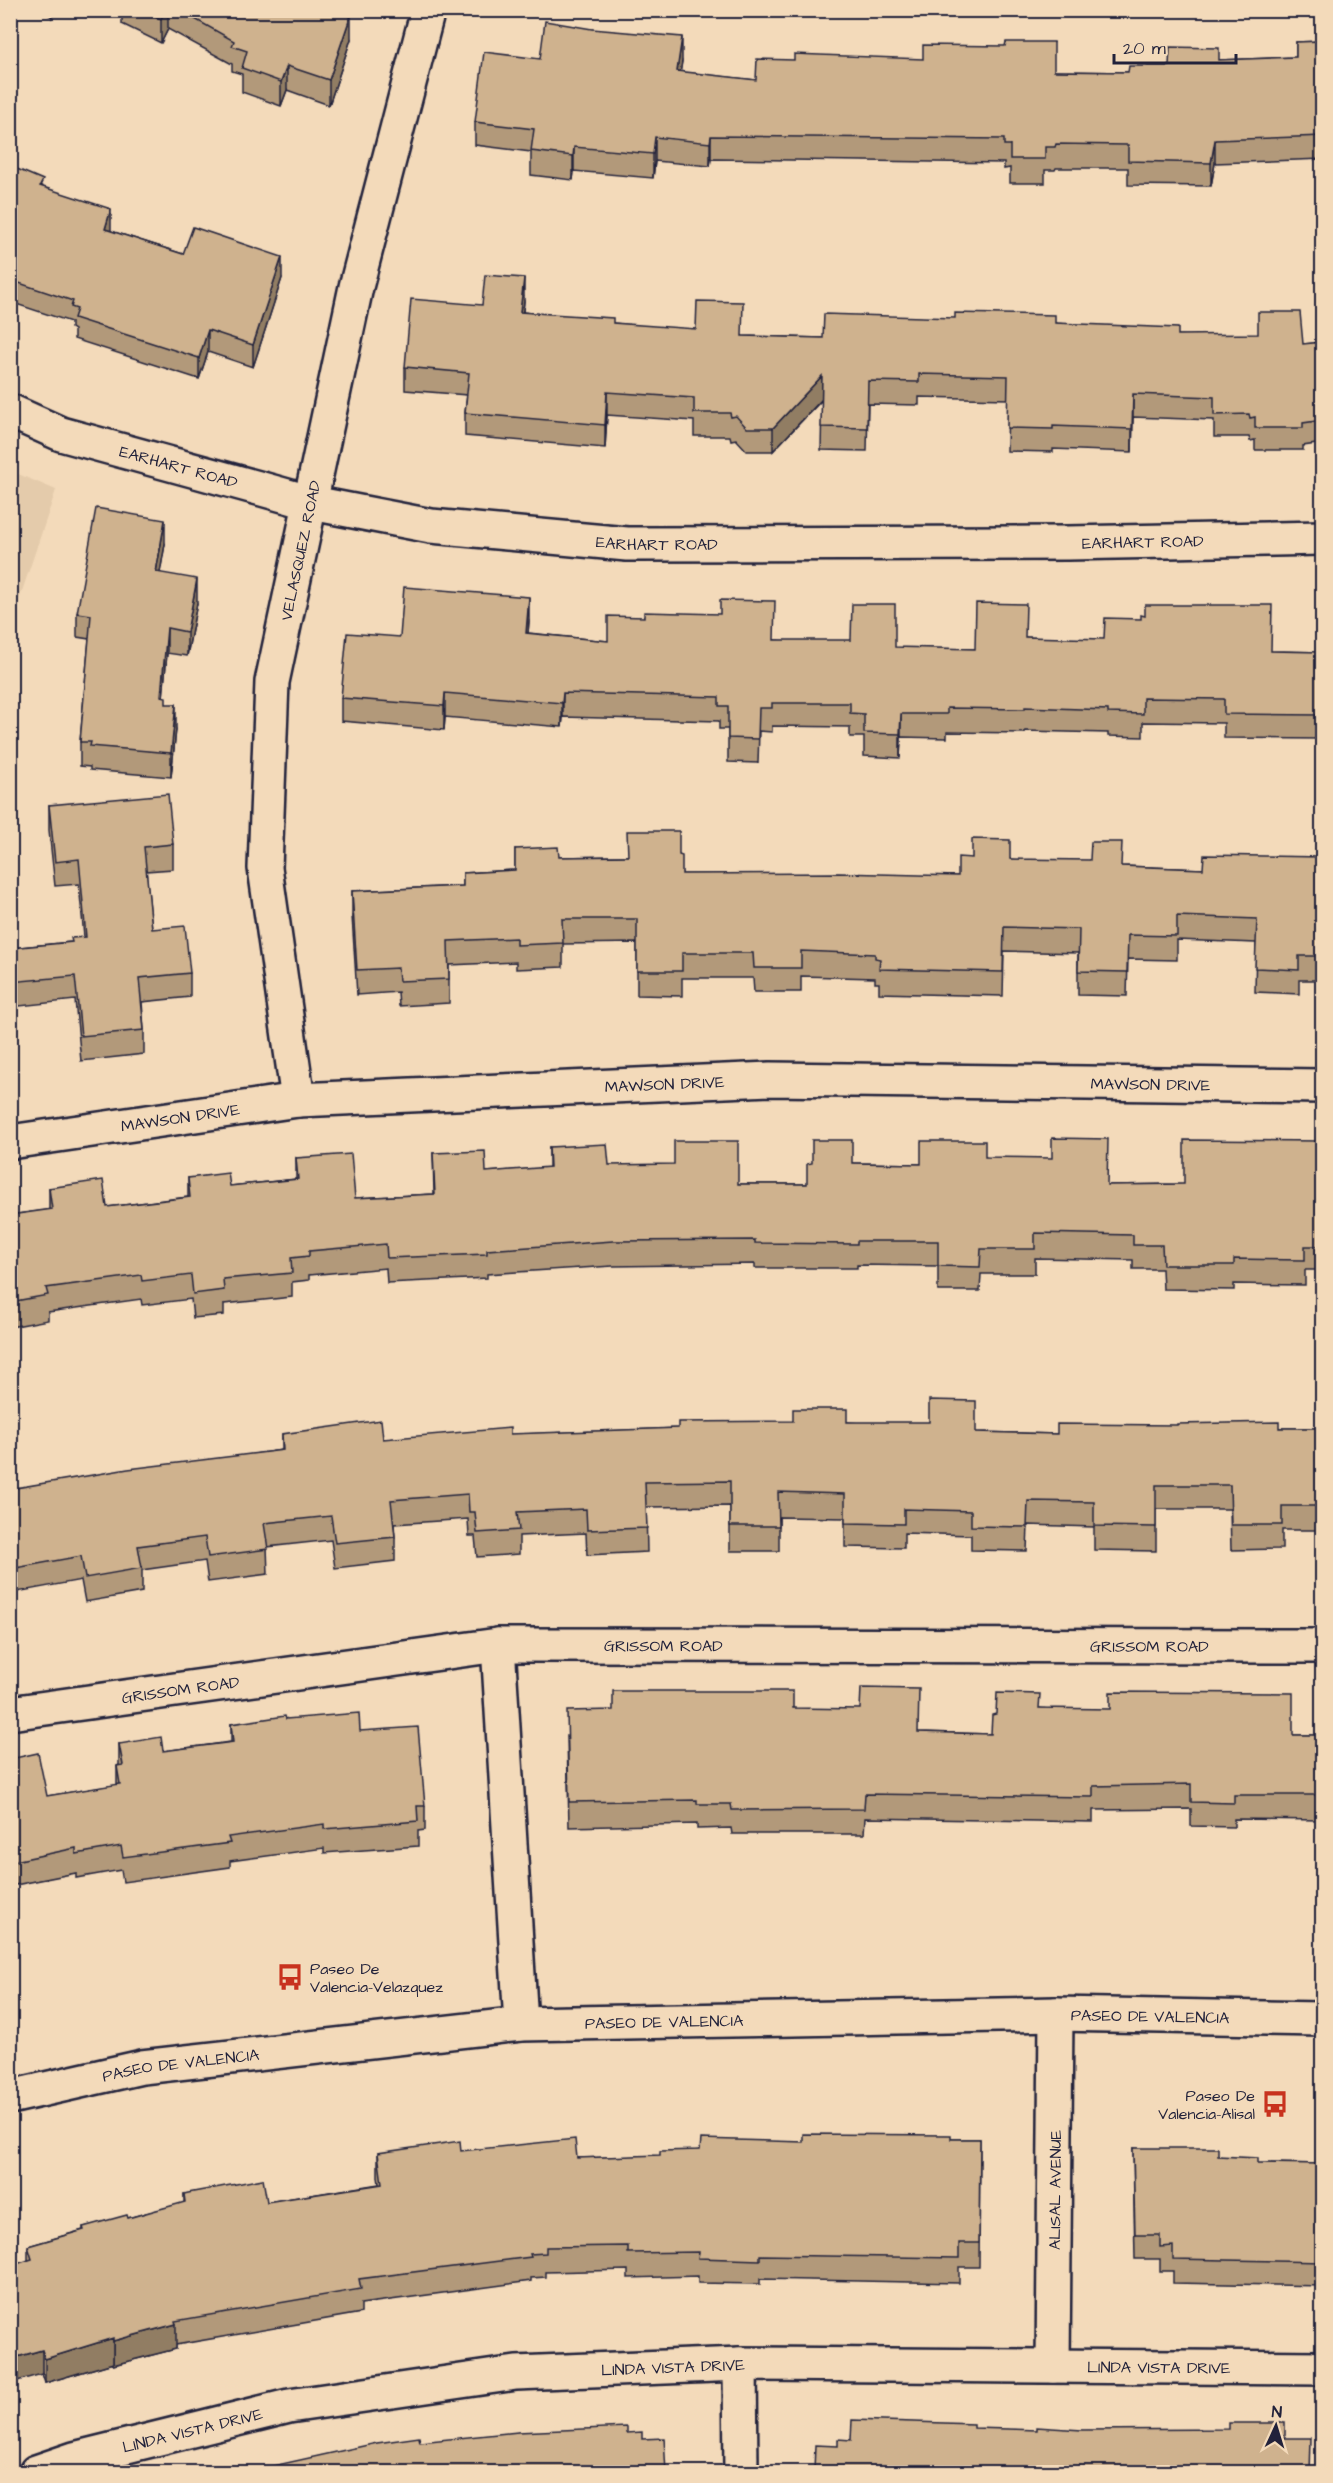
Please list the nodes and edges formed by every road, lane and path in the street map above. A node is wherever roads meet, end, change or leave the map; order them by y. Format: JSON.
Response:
{"nodes":[{"id":1,"x":428,"y":10,"type":"edge"},
{"id":2,"x":10,"y":411,"type":"edge"},
{"id":3,"x":312,"y":503,"type":"junction"},
{"id":4,"x":1323,"y":538,"type":"edge"},
{"id":5,"x":1323,"y":1086,"type":"edge"},
{"id":6,"x":298,"y":1100,"type":"junction"},
{"id":7,"x":10,"y":1142,"type":"edge"},
{"id":8,"x":498,"y":1646,"type":"junction"},
{"id":9,"x":1323,"y":1646,"type":"edge"},
{"id":10,"x":10,"y":1713,"type":"edge"},
{"id":11,"x":1056,"y":2014,"type":"junction"},
{"id":12,"x":1323,"y":2019,"type":"edge"},
{"id":13,"x":521,"y":2024,"type":"junction"},
{"id":14,"x":10,"y":2097,"type":"edge"},
{"id":15,"x":740,"y":2364,"type":"junction"},
{"id":16,"x":1053,"y":2367,"type":"junction"},
{"id":17,"x":1323,"y":2368,"type":"edge"},
{"id":18,"x":76,"y":2466,"type":"edge"},
{"id":19,"x":36,"y":2472,"type":"edge"},
{"id":20,"x":741,"y":2472,"type":"edge"}],
"edges":[{"from":1,"to":3,"type":"street","name":"VELASQUEZ ROAD"},
{"from":2,"to":3,"type":"street","name":"EARHART ROAD"},
{"from":3,"to":4,"type":"street","name":"EARHART ROAD"},
{"from":3,"to":6,"type":"street","name":"VELASQUEZ ROAD"},
{"from":5,"to":6,"type":"street","name":"MAWSON DRIVE"},
{"from":6,"to":7,"type":"street","name":"MAWSON DRIVE"},
{"from":8,"to":9,"type":"street","name":"GRISSOM ROAD"},
{"from":8,"to":10,"type":"street","name":"GRISSOM ROAD"},
{"from":8,"to":13,"type":"street"},
{"from":11,"to":12,"type":"street","name":"PASEO DE VALENCIA"},
{"from":11,"to":13,"type":"street","name":"PASEO DE VALENCIA"},
{"from":11,"to":16,"type":"street","name":"ALISAL AVENUE"},
{"from":13,"to":14,"type":"street","name":"PASEO DE VALENCIA"},
{"from":15,"to":16,"type":"street","name":"LINDA VISTA DRIVE"},
{"from":15,"to":18,"type":"street","name":"LINDA VISTA DRIVE"},
{"from":15,"to":20,"type":"street"},
{"from":16,"to":17,"type":"street","name":"LINDA VISTA DRIVE"},
{"from":18,"to":19,"type":"street","name":"LINDA VISTA DRIVE"}]}
